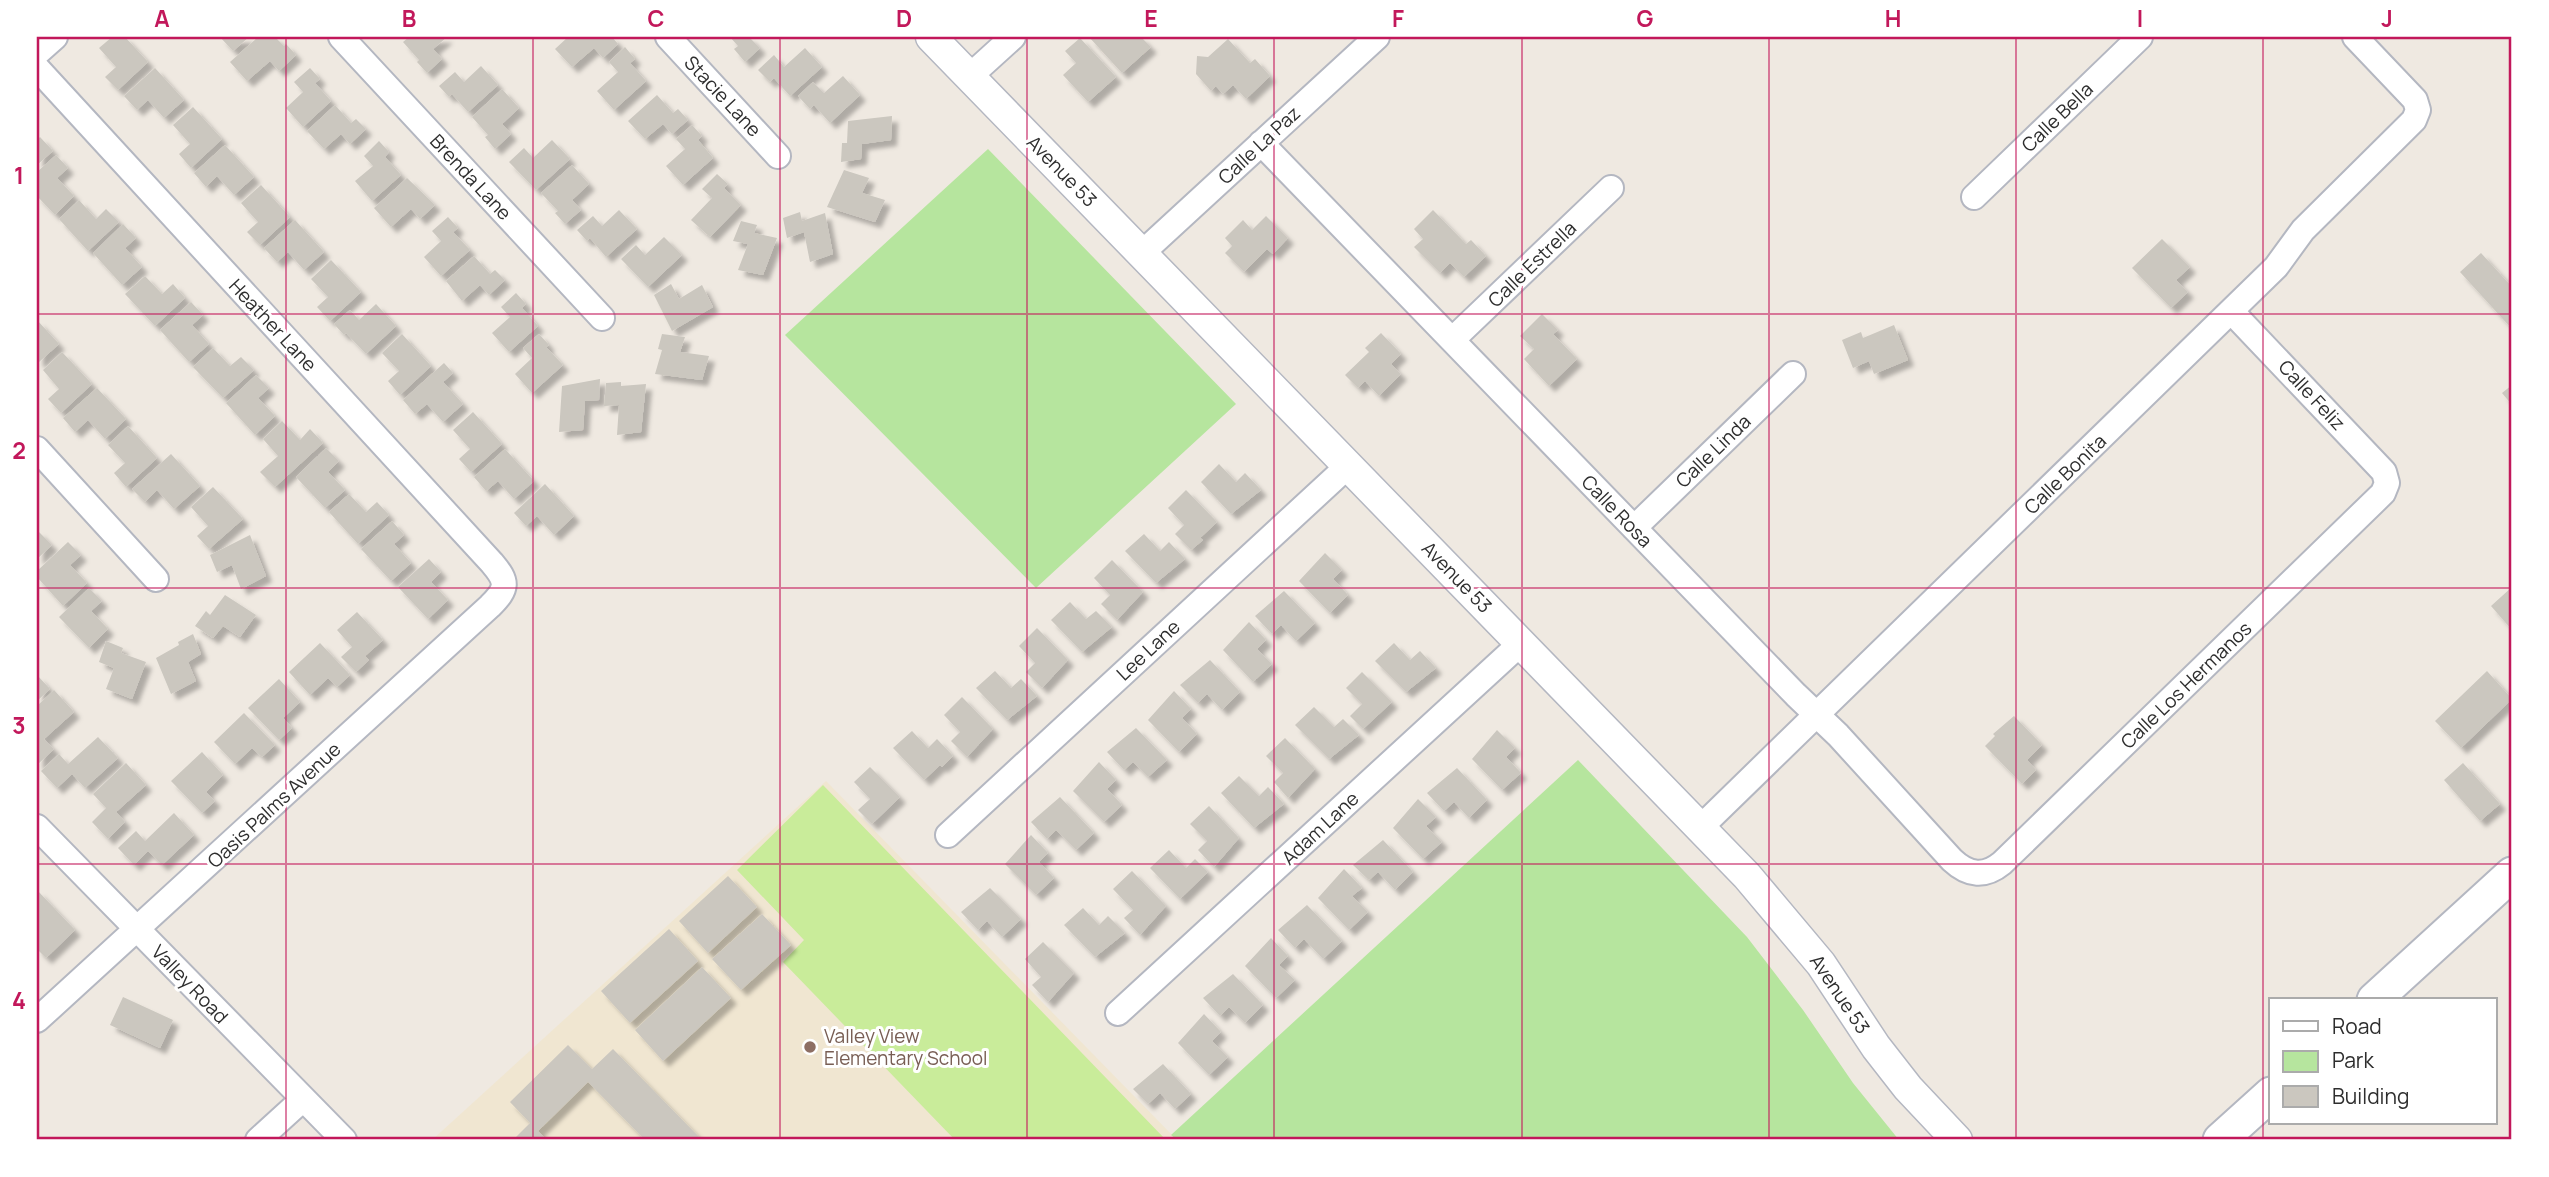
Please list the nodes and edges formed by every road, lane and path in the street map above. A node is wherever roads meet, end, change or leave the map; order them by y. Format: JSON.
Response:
{"nodes":[{"id":1,"x":55,"y":37,"type":"edge"},
{"id":2,"x":341,"y":37,"type":"edge"},
{"id":3,"x":667,"y":37,"type":"edge"},
{"id":4,"x":931,"y":37,"type":"edge"},
{"id":5,"x":1013,"y":37,"type":"edge"},
{"id":6,"x":1377,"y":37,"type":"edge"},
{"id":7,"x":2140,"y":37,"type":"edge"},
{"id":8,"x":2355,"y":37,"type":"edge"},
{"id":9,"x":37,"y":53,"type":"edge"},
{"id":10,"x":37,"y":68,"type":"edge"},
{"id":11,"x":970,"y":76,"type":"junction"},
{"id":12,"x":1261,"y":143,"type":"junction"},
{"id":13,"x":778,"y":156,"type":"dead end"},
{"id":14,"x":1611,"y":188,"type":"dead end"},
{"id":15,"x":1974,"y":198,"type":"dead end"},
{"id":16,"x":1142,"y":253,"type":"junction"},
{"id":17,"x":2231,"y":311,"type":"junction"},
{"id":18,"x":602,"y":318,"type":"dead end"},
{"id":19,"x":1452,"y":341,"type":"junction"},
{"id":20,"x":1793,"y":374,"type":"dead end"},
{"id":21,"x":37,"y":449,"type":"edge"},
{"id":22,"x":1349,"y":465,"type":"junction"},
{"id":23,"x":2387,"y":483,"type":"joint"},
{"id":24,"x":1634,"y":528,"type":"junction"},
{"id":25,"x":156,"y":579,"type":"dead end"},
{"id":26,"x":505,"y":585,"type":"joint"},
{"id":27,"x":1521,"y":643,"type":"junction"},
{"id":28,"x":1816,"y":714,"type":"junction"},
{"id":29,"x":37,"y":827,"type":"edge"},
{"id":30,"x":1700,"y":828,"type":"junction"},
{"id":31,"x":948,"y":835,"type":"dead end"},
{"id":32,"x":1976,"y":874,"type":"joint"},
{"id":33,"x":2512,"y":874,"type":"edge"},
{"id":34,"x":137,"y":929,"type":"junction"},
{"id":35,"x":2376,"y":998,"type":"edge"},
{"id":36,"x":1118,"y":1013,"type":"dead end"},
{"id":37,"x":37,"y":1020,"type":"edge"},
{"id":38,"x":2269,"y":1096,"type":"edge"},
{"id":39,"x":303,"y":1099,"type":"junction"},
{"id":40,"x":258,"y":1140,"type":"edge"},
{"id":41,"x":344,"y":1140,"type":"edge"},
{"id":42,"x":1957,"y":1140,"type":"edge"},
{"id":43,"x":2220,"y":1140,"type":"edge"}],
"edges":[{"from":1,"to":9,"type":"street"},
{"from":2,"to":18,"type":"street","name":"Brenda Lane"},
{"from":3,"to":13,"type":"street","name":"Stacie Lane"},
{"from":4,"to":11,"type":"street","name":"Avenue 53"},
{"from":5,"to":11,"type":"street"},
{"from":6,"to":12,"type":"street","name":"Calle La Paz"},
{"from":7,"to":15,"type":"street","name":"Calle Bella"},
{"from":8,"to":17,"type":"street","name":"Calle Bonita"},
{"from":10,"to":26,"type":"street","name":"Heather Lane"},
{"from":11,"to":16,"type":"street","name":"Avenue 53"},
{"from":12,"to":16,"type":"street","name":"Calle La Paz"},
{"from":12,"to":19,"type":"street","name":"Calle Rosa"},
{"from":14,"to":19,"type":"street","name":"Calle Estrella"},
{"from":16,"to":22,"type":"street","name":"Avenue 53"},
{"from":17,"to":23,"type":"street","name":"Calle Feliz"},
{"from":17,"to":28,"type":"street","name":"Calle Bonita"},
{"from":19,"to":24,"type":"street","name":"Calle Rosa"},
{"from":20,"to":24,"type":"street","name":"Calle Linda"},
{"from":21,"to":25,"type":"street"},
{"from":22,"to":27,"type":"street","name":"Avenue 53"},
{"from":22,"to":31,"type":"street","name":"Lee Lane"},
{"from":23,"to":32,"type":"street","name":"Calle Los Hermanos"},
{"from":24,"to":28,"type":"street","name":"Calle Rosa"},
{"from":26,"to":34,"type":"street","name":"Oasis Palms Avenue"},
{"from":27,"to":30,"type":"street","name":"Avenue 53"},
{"from":27,"to":36,"type":"street","name":"Adam Lane"},
{"from":28,"to":30,"type":"street","name":"Calle Bonita"},
{"from":28,"to":32,"type":"street","name":"Calle Rosa"},
{"from":29,"to":34,"type":"street","name":"Valley Road"},
{"from":30,"to":42,"type":"street","name":"Avenue 53"},
{"from":33,"to":35,"type":"main road"},
{"from":34,"to":37,"type":"street","name":"Oasis Palms Avenue"},
{"from":34,"to":39,"type":"street","name":"Valley Road"},
{"from":38,"to":43,"type":"main road"},
{"from":39,"to":40,"type":"street"},
{"from":39,"to":41,"type":"street","name":"Valley Road"}]}
